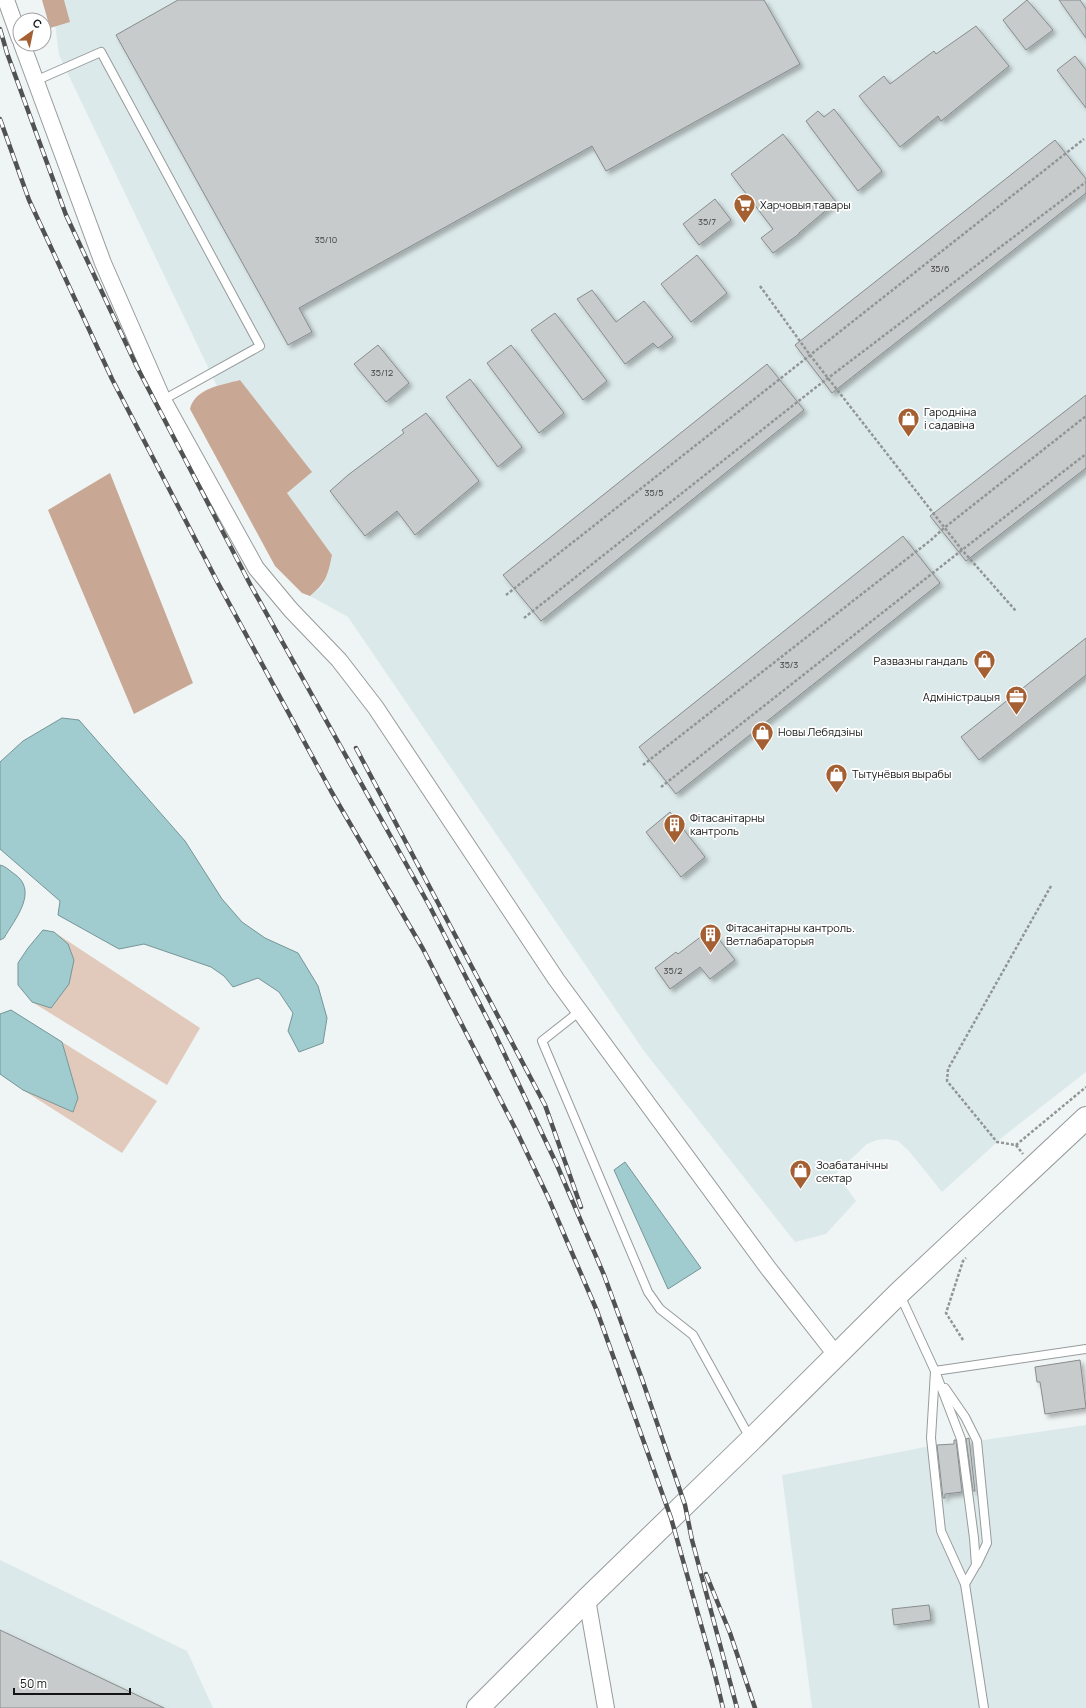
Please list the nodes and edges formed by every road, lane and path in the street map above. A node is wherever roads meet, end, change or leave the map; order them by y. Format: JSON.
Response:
{"nodes":[{"id":1,"x":6,"y":0,"type":"edge"},
{"id":2,"x":12,"y":17,"type":"edge"},
{"id":3,"x":25,"y":52,"type":"edge"},
{"id":4,"x":34,"y":81,"type":"junction"},
{"id":5,"x":1084,"y":138,"type":"dead end"},
{"id":6,"x":1086,"y":182,"type":"edge"},
{"id":7,"x":760,"y":286,"type":"dead end"},
{"id":8,"x":810,"y":355,"type":"junction"},
{"id":9,"x":828,"y":378,"type":"junction"},
{"id":10,"x":163,"y":400,"type":"junction"},
{"id":11,"x":1086,"y":416,"type":"edge"},
{"id":12,"x":1086,"y":454,"type":"edge"},
{"id":13,"x":944,"y":528,"type":"junction"},
{"id":14,"x":962,"y":550,"type":"junction"},
{"id":15,"x":506,"y":595,"type":"dead end"},
{"id":16,"x":1016,"y":611,"type":"dead end"},
{"id":17,"x":524,"y":618,"type":"dead end"},
{"id":18,"x":643,"y":765,"type":"dead end"},
{"id":19,"x":661,"y":787,"type":"dead end"},
{"id":20,"x":1051,"y":886,"type":"dead end"},
{"id":21,"x":580,"y":1011,"type":"junction"},
{"id":22,"x":1086,"y":1087,"type":"edge"},
{"id":23,"x":1086,"y":1118,"type":"edge"},
{"id":24,"x":1016,"y":1145,"type":"junction"},
{"id":25,"x":1033,"y":1167,"type":"junction"},
{"id":26,"x":969,"y":1255,"type":"dead end"},
{"id":27,"x":899,"y":1293,"type":"junction"},
{"id":28,"x":963,"y":1340,"type":"dead end"},
{"id":29,"x":1086,"y":1349,"type":"edge"},
{"id":30,"x":837,"y":1356,"type":"junction"},
{"id":31,"x":936,"y":1374,"type":"junction"},
{"id":32,"x":751,"y":1440,"type":"junction"},
{"id":33,"x":976,"y":1565,"type":"junction"},
{"id":34,"x":965,"y":1584,"type":"junction"},
{"id":35,"x":586,"y":1599,"type":"junction"},
{"id":36,"x":478,"y":1708,"type":"edge"},
{"id":37,"x":606,"y":1708,"type":"edge"},
{"id":38,"x":984,"y":1708,"type":"edge"}],
"edges":[{"from":1,"to":2,"type":"street"},
{"from":3,"to":4,"type":"street"},
{"from":4,"to":10,"type":"street"},
{"from":4,"to":10,"type":"lane"},
{"from":5,"to":8,"type":"path"},
{"from":6,"to":9,"type":"path"},
{"from":7,"to":8,"type":"path"},
{"from":8,"to":9,"type":"path"},
{"from":8,"to":15,"type":"path"},
{"from":9,"to":13,"type":"path"},
{"from":9,"to":17,"type":"path"},
{"from":10,"to":21,"type":"street"},
{"from":11,"to":13,"type":"path"},
{"from":12,"to":14,"type":"path"},
{"from":13,"to":14,"type":"path"},
{"from":13,"to":18,"type":"path"},
{"from":14,"to":16,"type":"path"},
{"from":14,"to":19,"type":"path"},
{"from":20,"to":24,"type":"path"},
{"from":21,"to":30,"type":"street"},
{"from":21,"to":32,"type":"lane"},
{"from":22,"to":24,"type":"path"},
{"from":23,"to":25,"type":"street"},
{"from":24,"to":25,"type":"path"},
{"from":25,"to":27,"type":"street"},
{"from":26,"to":28,"type":"path"},
{"from":27,"to":30,"type":"street"},
{"from":27,"to":31,"type":"lane"},
{"from":29,"to":31,"type":"lane"},
{"from":30,"to":32,"type":"street"},
{"from":31,"to":33,"type":"lane"},
{"from":31,"to":33,"type":"lane"},
{"from":31,"to":34,"type":"lane"},
{"from":32,"to":35,"type":"street"},
{"from":33,"to":34,"type":"lane"},
{"from":34,"to":38,"type":"lane"},
{"from":35,"to":36,"type":"street"},
{"from":35,"to":37,"type":"street"}]}
